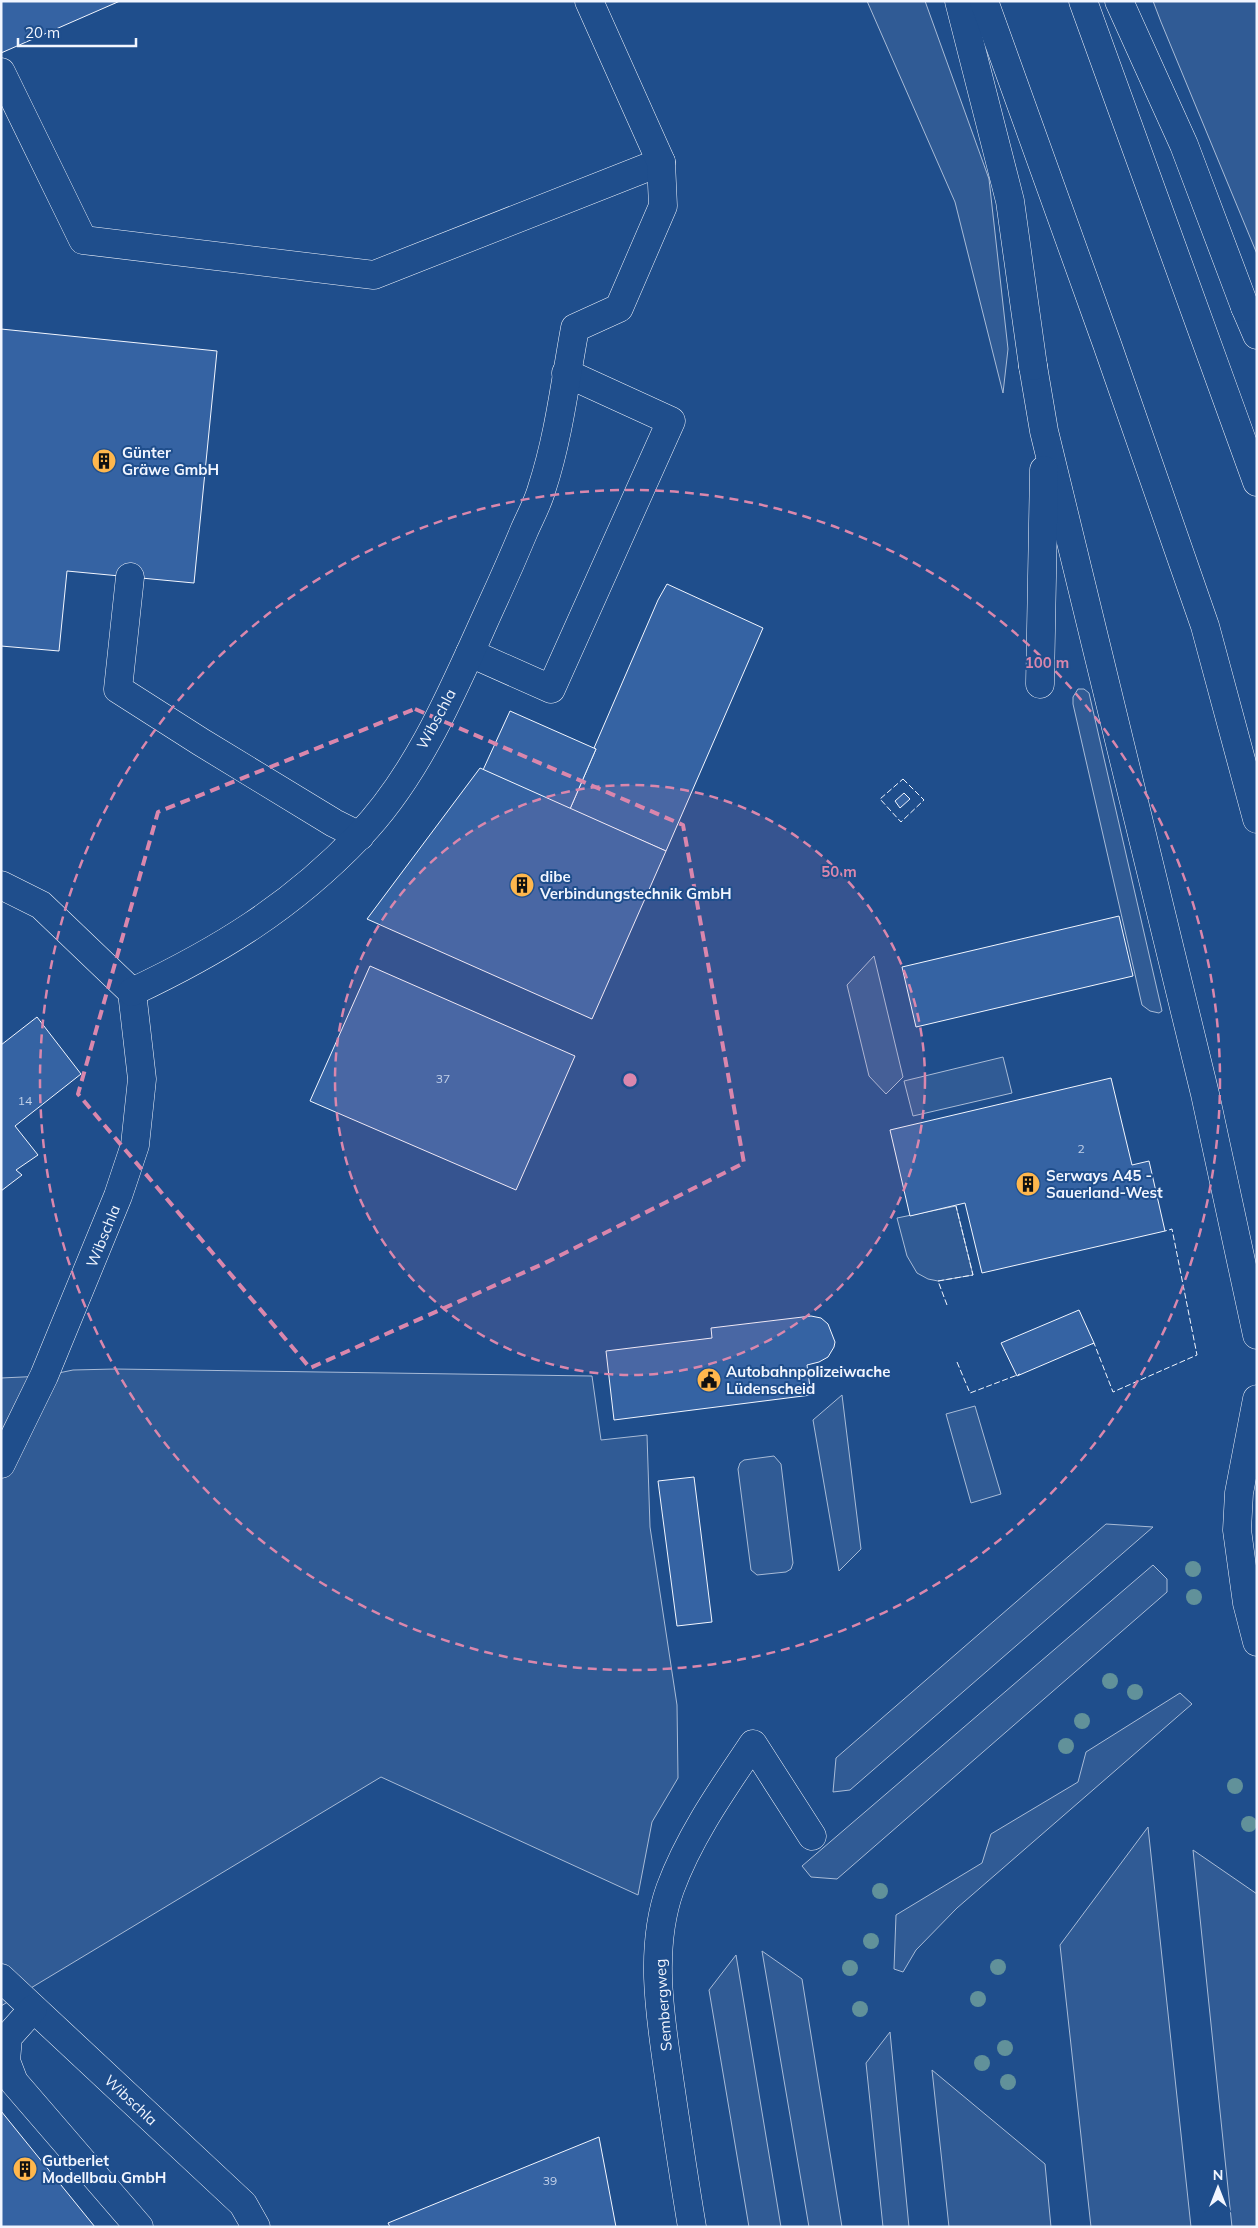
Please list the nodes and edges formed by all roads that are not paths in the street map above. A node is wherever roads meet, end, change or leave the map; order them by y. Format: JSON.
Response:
{"nodes":[{"id":1,"x":589,"y":1,"type":"edge"},
{"id":2,"x":959,"y":1,"type":"edge"},
{"id":3,"x":984,"y":1,"type":"edge"},
{"id":4,"x":1083,"y":1,"type":"edge"},
{"id":5,"x":1119,"y":1,"type":"edge"},
{"id":6,"x":1,"y":72,"type":"edge"},
{"id":7,"x":661,"y":162,"type":"junction"},
{"id":8,"x":1257,"y":335,"type":"edge"},
{"id":9,"x":566,"y":373,"type":"junction"},
{"id":10,"x":1044,"y":431,"type":"junction"},
{"id":11,"x":1257,"y":482,"type":"edge"},
{"id":12,"x":130,"y":577,"type":"dead end"},
{"id":13,"x":470,"y":652,"type":"junction"},
{"id":14,"x":1040,"y":684,"type":"dead end"},
{"id":15,"x":1257,"y":819,"type":"edge"},
{"id":16,"x":360,"y":836,"type":"junction"},
{"id":17,"x":1,"y":885,"type":"edge"},
{"id":18,"x":132,"y":992,"type":"junction"},
{"id":19,"x":1257,"y":1335,"type":"edge"},
{"id":20,"x":1257,"y":1398,"type":"edge"},
{"id":21,"x":1,"y":1464,"type":"edge"},
{"id":22,"x":1257,"y":1642,"type":"edge"},
{"id":23,"x":812,"y":1836,"type":"dead end"},
{"id":24,"x":1,"y":1978,"type":"edge"},
{"id":25,"x":33,"y":2010,"type":"junction"},
{"id":26,"x":139,"y":2227,"type":"edge"},
{"id":27,"x":256,"y":2227,"type":"edge"},
{"id":28,"x":692,"y":2227,"type":"edge"}],
"edges":[{"from":1,"to":7,"type":"main road"},
{"from":2,"to":10,"type":"main road"},
{"from":3,"to":15,"type":"main road"},
{"from":4,"to":11,"type":"main road"},
{"from":5,"to":8,"type":"main road"},
{"from":6,"to":7,"type":"main road"},
{"from":7,"to":9,"type":"main road","name":"Wibschla"},
{"from":9,"to":13,"type":"main road","name":"Wibschla"},
{"from":9,"to":13,"type":"main road"},
{"from":10,"to":14,"type":"main road"},
{"from":10,"to":19,"type":"main road"},
{"from":12,"to":16,"type":"main road"},
{"from":13,"to":16,"type":"main road","name":"Wibschla"},
{"from":16,"to":18,"type":"main road","name":"Wibschla"},
{"from":17,"to":18,"type":"main road"},
{"from":18,"to":21,"type":"main road","name":"Wibschla"},
{"from":20,"to":22,"type":"main road"},
{"from":23,"to":28,"type":"main road","name":"Sembergweg"},
{"from":24,"to":25,"type":"main road","name":"Wibschla"},
{"from":25,"to":26,"type":"main road"},
{"from":25,"to":27,"type":"main road","name":"Wibschla"}]}
